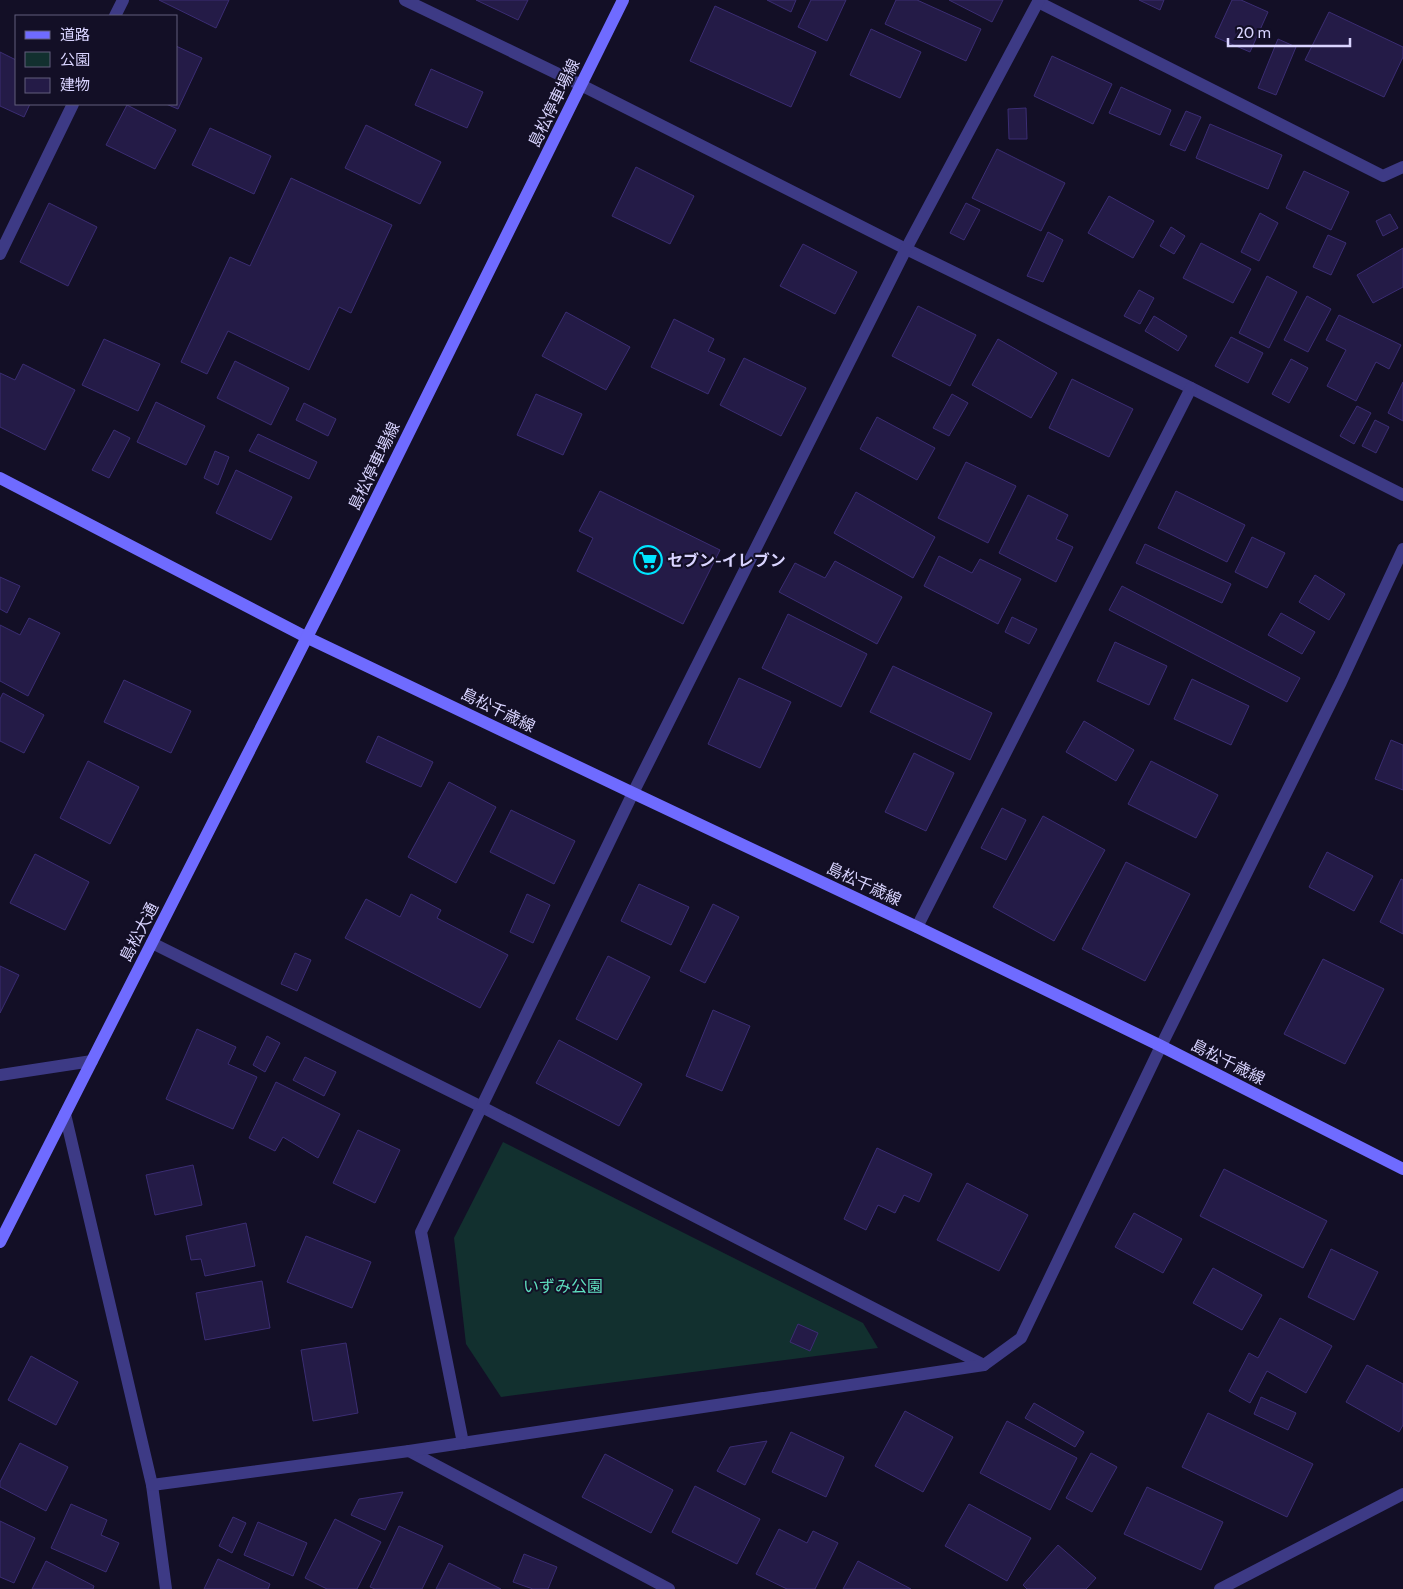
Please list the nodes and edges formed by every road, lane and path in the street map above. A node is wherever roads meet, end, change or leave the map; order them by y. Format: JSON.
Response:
{"nodes":[{"id":1,"x":123,"y":0,"type":"edge"},
{"id":2,"x":405,"y":0,"type":"edge"},
{"id":3,"x":624,"y":0,"type":"edge"},
{"id":4,"x":1038,"y":1,"type":"edge"},
{"id":5,"x":116,"y":15,"type":"edge"},
{"id":6,"x":581,"y":85,"type":"junction"},
{"id":7,"x":73,"y":105,"type":"edge"},
{"id":8,"x":1403,"y":167,"type":"edge"},
{"id":9,"x":906,"y":249,"type":"junction"},
{"id":10,"x":0,"y":254,"type":"edge"},
{"id":11,"x":1191,"y":388,"type":"junction"},
{"id":12,"x":0,"y":478,"type":"edge"},
{"id":13,"x":1403,"y":494,"type":"edge"},
{"id":14,"x":1403,"y":549,"type":"edge"},
{"id":15,"x":306,"y":636,"type":"junction"},
{"id":16,"x":633,"y":793,"type":"junction"},
{"id":17,"x":917,"y":927,"type":"junction"},
{"id":18,"x":152,"y":943,"type":"junction"},
{"id":19,"x":1161,"y":1046,"type":"junction"},
{"id":20,"x":92,"y":1061,"type":"junction"},
{"id":21,"x":0,"y":1075,"type":"edge"},
{"id":22,"x":482,"y":1107,"type":"junction"},
{"id":23,"x":65,"y":1114,"type":"junction"},
{"id":24,"x":1403,"y":1169,"type":"edge"},
{"id":25,"x":0,"y":1242,"type":"edge"},
{"id":26,"x":984,"y":1365,"type":"junction"},
{"id":27,"x":463,"y":1443,"type":"junction"},
{"id":28,"x":409,"y":1452,"type":"junction"},
{"id":29,"x":152,"y":1485,"type":"junction"},
{"id":30,"x":1403,"y":1494,"type":"edge"},
{"id":31,"x":166,"y":1589,"type":"edge"},
{"id":32,"x":669,"y":1589,"type":"edge"},
{"id":33,"x":1220,"y":1589,"type":"edge"}],
"edges":[{"from":1,"to":5,"type":"street"},
{"from":2,"to":6,"type":"street"},
{"from":3,"to":6,"type":"main road","name":"島松停車場線"},
{"from":4,"to":8,"type":"street"},
{"from":4,"to":9,"type":"street"},
{"from":6,"to":9,"type":"street"},
{"from":6,"to":15,"type":"main road","name":"島松停車場線"},
{"from":7,"to":10,"type":"street"},
{"from":9,"to":11,"type":"street"},
{"from":9,"to":16,"type":"street"},
{"from":11,"to":13,"type":"street"},
{"from":11,"to":17,"type":"street"},
{"from":12,"to":15,"type":"main road"},
{"from":14,"to":19,"type":"street"},
{"from":15,"to":16,"type":"main road","name":"島松千歳線"},
{"from":15,"to":18,"type":"main road","name":"島松大通"},
{"from":16,"to":17,"type":"main road","name":"島松千歳線"},
{"from":16,"to":22,"type":"street"},
{"from":17,"to":19,"type":"main road","name":"島松千歳線"},
{"from":18,"to":20,"type":"main road","name":"島松大通"},
{"from":18,"to":22,"type":"street"},
{"from":19,"to":24,"type":"main road","name":"島松千歳線"},
{"from":19,"to":26,"type":"street"},
{"from":20,"to":21,"type":"street"},
{"from":20,"to":23,"type":"main road","name":"島松大通"},
{"from":22,"to":26,"type":"street"},
{"from":22,"to":27,"type":"street"},
{"from":23,"to":25,"type":"main road","name":"島松大通"},
{"from":23,"to":29,"type":"street"},
{"from":26,"to":27,"type":"street"},
{"from":27,"to":28,"type":"street"},
{"from":28,"to":29,"type":"street"},
{"from":28,"to":32,"type":"street"},
{"from":29,"to":31,"type":"street"},
{"from":30,"to":33,"type":"street"}]}
